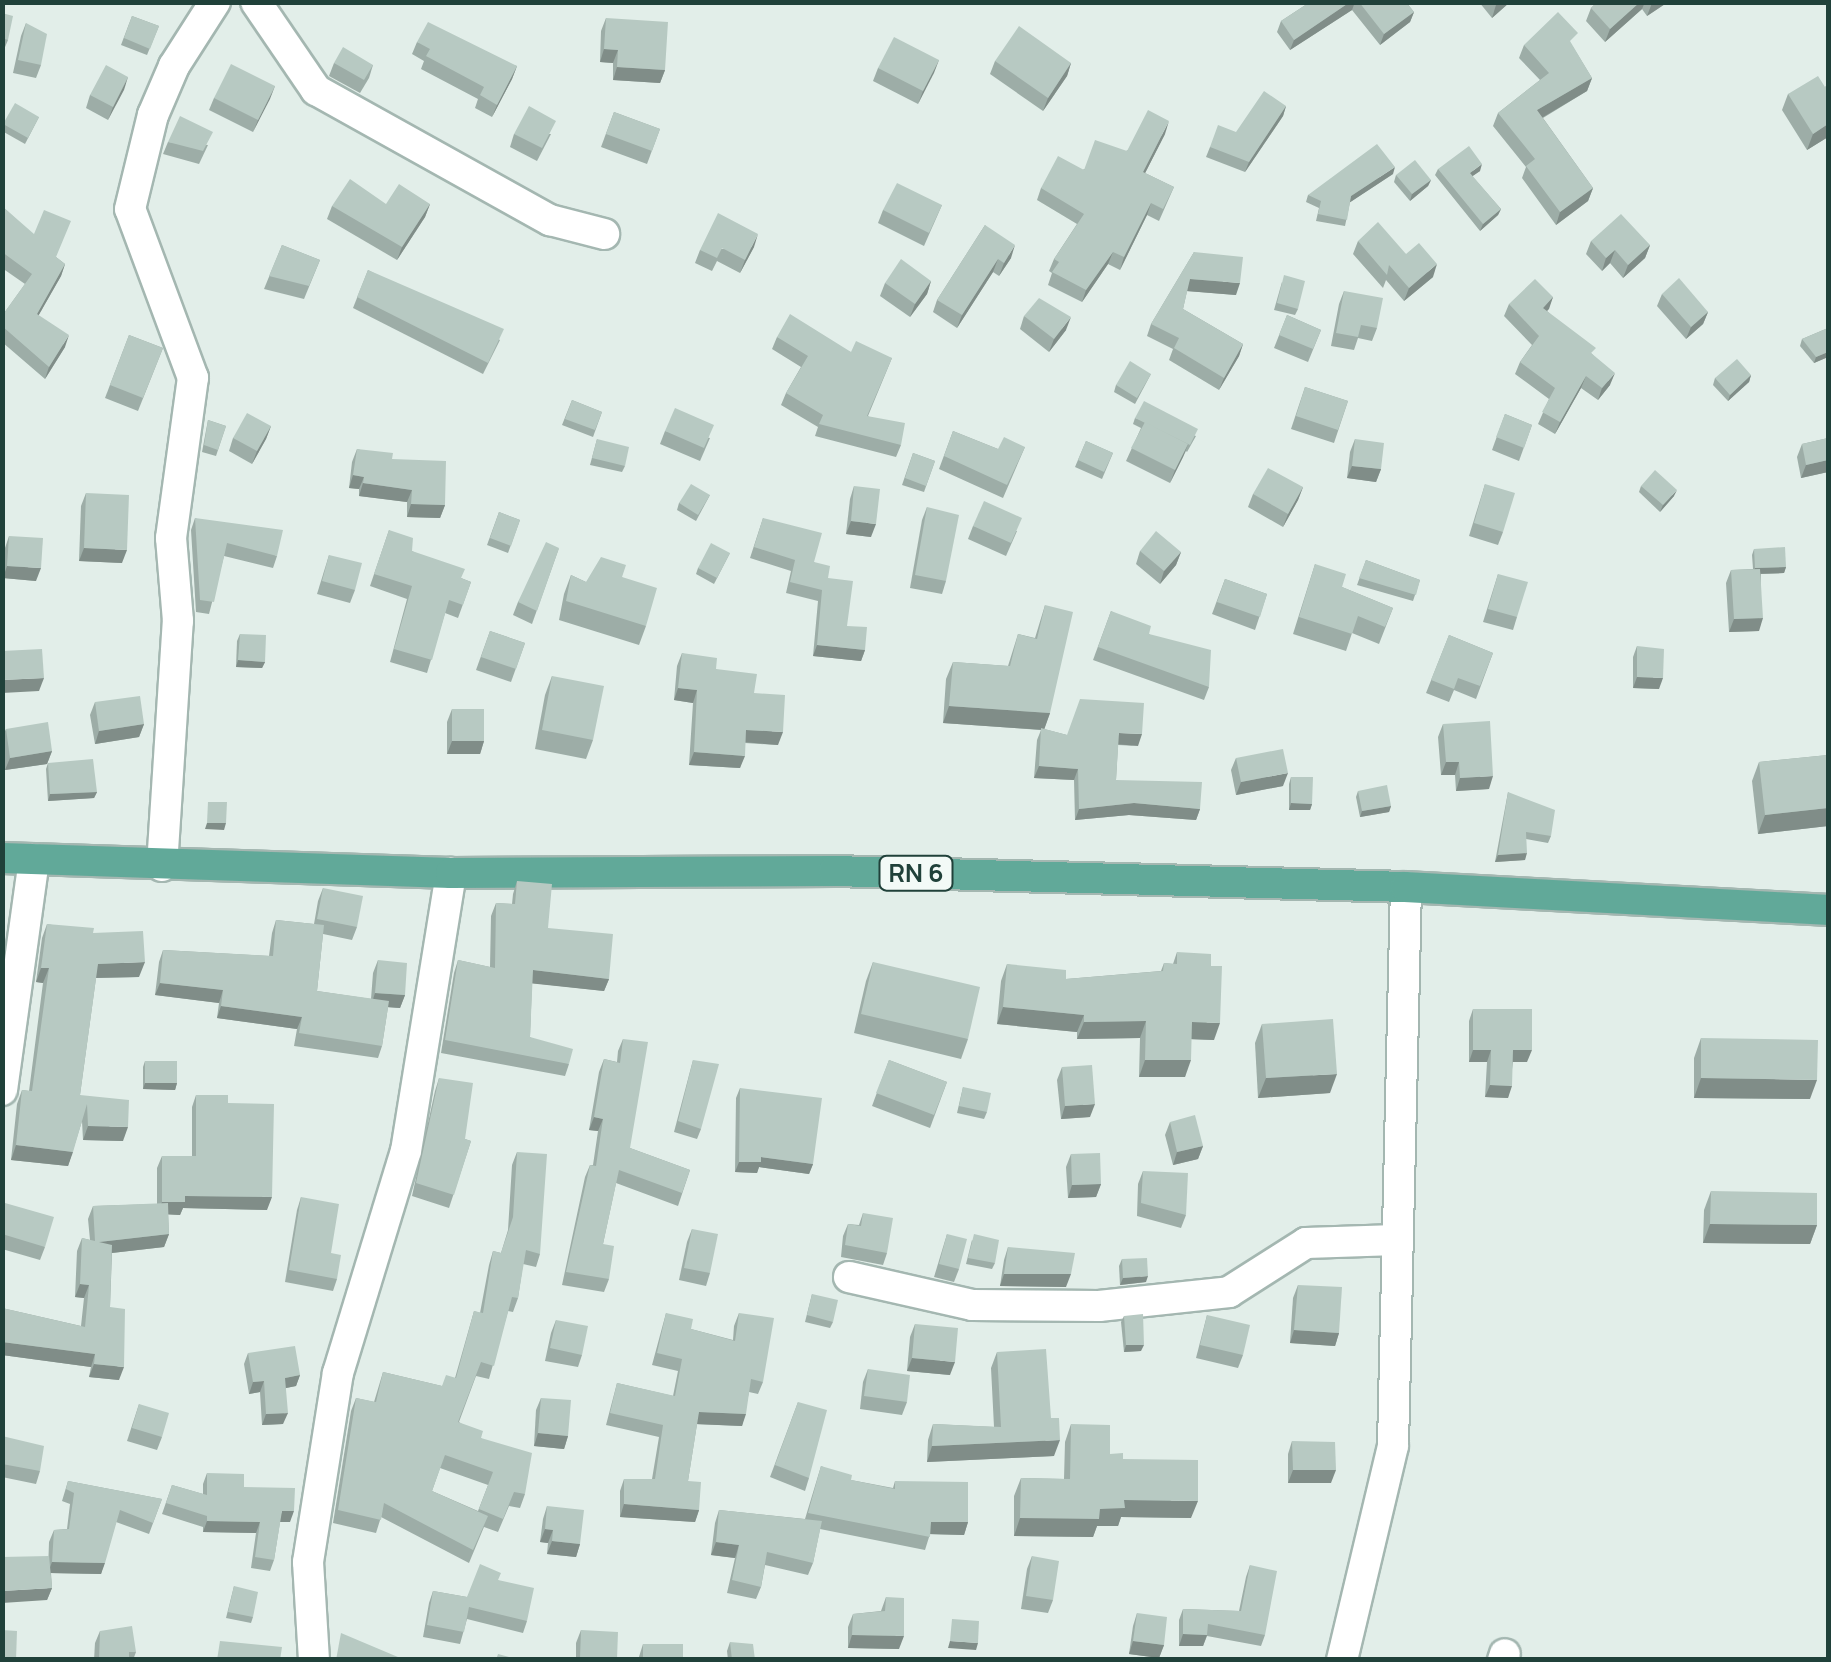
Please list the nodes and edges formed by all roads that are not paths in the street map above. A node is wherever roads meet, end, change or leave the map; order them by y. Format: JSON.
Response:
{"nodes":[{"id":1,"x":215,"y":2,"type":"edge"},
{"id":2,"x":256,"y":2,"type":"edge"},
{"id":3,"x":604,"y":234,"type":"dead end"},
{"id":4,"x":2,"y":858,"type":"edge"},
{"id":5,"x":34,"y":859,"type":"junction"},
{"id":6,"x":162,"y":866,"type":"junction"},
{"id":7,"x":451,"y":873,"type":"junction"},
{"id":8,"x":1406,"y":886,"type":"junction"},
{"id":9,"x":1828,"y":910,"type":"edge"},
{"id":10,"x":2,"y":1090,"type":"edge"},
{"id":11,"x":1396,"y":1240,"type":"junction"},
{"id":12,"x":849,"y":1277,"type":"dead end"},
{"id":13,"x":314,"y":1660,"type":"edge"},
{"id":14,"x":1342,"y":1660,"type":"edge"}],
"edges":[{"from":1,"to":6,"type":"street"},
{"from":2,"to":3,"type":"street"},
{"from":4,"to":5,"type":"main road","number":"RN 6"},
{"from":5,"to":6,"type":"main road","number":"RN 6"},
{"from":5,"to":10,"type":"street"},
{"from":6,"to":7,"type":"main road","number":"RN 6"},
{"from":7,"to":8,"type":"main road","number":"RN 6"},
{"from":7,"to":13,"type":"street"},
{"from":8,"to":9,"type":"main road","number":"RN 6"},
{"from":8,"to":11,"type":"street"},
{"from":11,"to":12,"type":"street"},
{"from":11,"to":14,"type":"street"}]}
